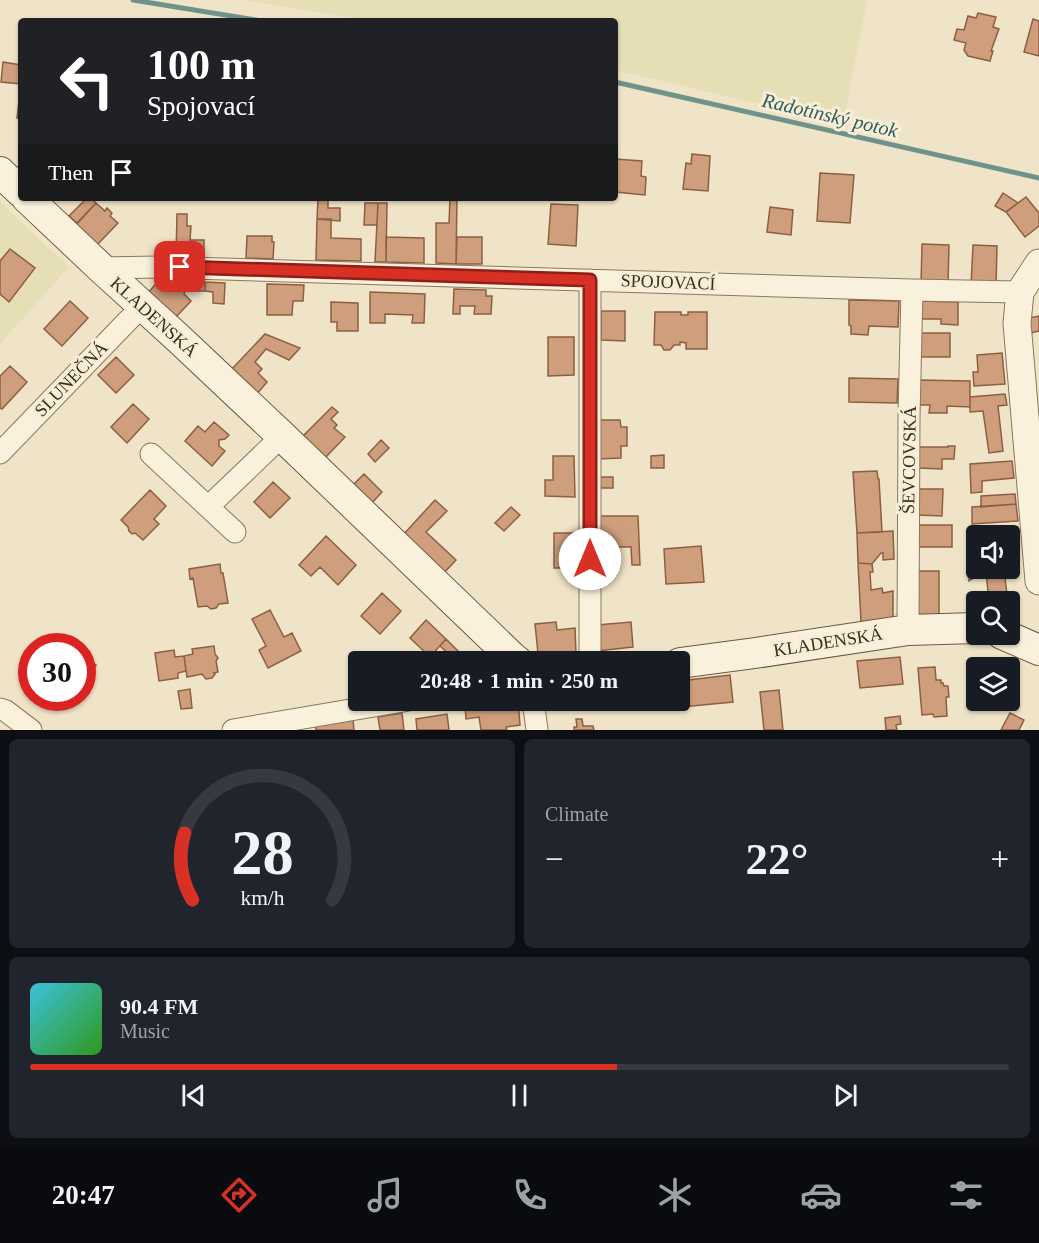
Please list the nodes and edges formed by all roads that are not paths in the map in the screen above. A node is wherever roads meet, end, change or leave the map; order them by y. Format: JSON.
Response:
{"nodes":[{"id":1,"x":0,"y":172,"type":"edge"},
{"id":2,"x":18,"y":189,"type":"edge"},
{"id":3,"x":30,"y":201,"type":"edge"},
{"id":4,"x":1039,"y":263,"type":"edge"},
{"id":5,"x":101,"y":268,"type":"junction"},
{"id":6,"x":590,"y":280,"type":"junction"},
{"id":7,"x":912,"y":290,"type":"junction"},
{"id":8,"x":1020,"y":292,"type":"junction"},
{"id":9,"x":142,"y":306,"type":"junction"},
{"id":10,"x":282,"y":436,"type":"junction"},
{"id":11,"x":0,"y":453,"type":"edge"},
{"id":12,"x":152,"y":454,"type":"dead end"},
{"id":13,"x":208,"y":507,"type":"junction"},
{"id":14,"x":235,"y":532,"type":"dead end"},
{"id":15,"x":1039,"y":581,"type":"edge"},
{"id":16,"x":966,"y":628,"type":"edge"},
{"id":17,"x":908,"y":630,"type":"junction"},
{"id":18,"x":1020,"y":642,"type":"edge"},
{"id":19,"x":1039,"y":650,"type":"edge"},
{"id":20,"x":506,"y":651,"type":"edge"},
{"id":21,"x":590,"y":651,"type":"edge"},
{"id":22,"x":690,"y":662,"type":"edge"},
{"id":23,"x":0,"y":709,"type":"edge"},
{"id":24,"x":348,"y":710,"type":"edge"},
{"id":25,"x":534,"y":711,"type":"edge"},
{"id":26,"x":31,"y":730,"type":"edge"},
{"id":27,"x":233,"y":730,"type":"edge"},
{"id":28,"x":537,"y":730,"type":"edge"}],
"edges":[{"from":1,"to":2,"type":"main road"},
{"from":3,"to":5,"type":"main road","name":"KLADENSKÁ"},
{"from":4,"to":8,"type":"street"},
{"from":5,"to":6,"type":"street","name":"SPOJOVACÍ"},
{"from":5,"to":9,"type":"main road","name":"KLADENSKÁ"},
{"from":6,"to":7,"type":"street","name":"SPOJOVACÍ"},
{"from":6,"to":21,"type":"street"},
{"from":7,"to":8,"type":"street","name":"SPOJOVACÍ"},
{"from":7,"to":17,"type":"street","name":"ŠEVCOVSKÁ"},
{"from":8,"to":15,"type":"street"},
{"from":9,"to":10,"type":"main road","name":"KLADENSKÁ"},
{"from":9,"to":11,"type":"street","name":"SLUNEČNÁ"},
{"from":10,"to":13,"type":"street"},
{"from":10,"to":20,"type":"main road","name":"KLADENSKÁ"},
{"from":12,"to":13,"type":"street"},
{"from":13,"to":14,"type":"street"},
{"from":16,"to":17,"type":"main road","name":"KLADENSKÁ"},
{"from":17,"to":22,"type":"main road","name":"KLADENSKÁ"},
{"from":18,"to":19,"type":"main road"},
{"from":23,"to":26,"type":"street"},
{"from":24,"to":27,"type":"street"},
{"from":25,"to":28,"type":"street"}]}
